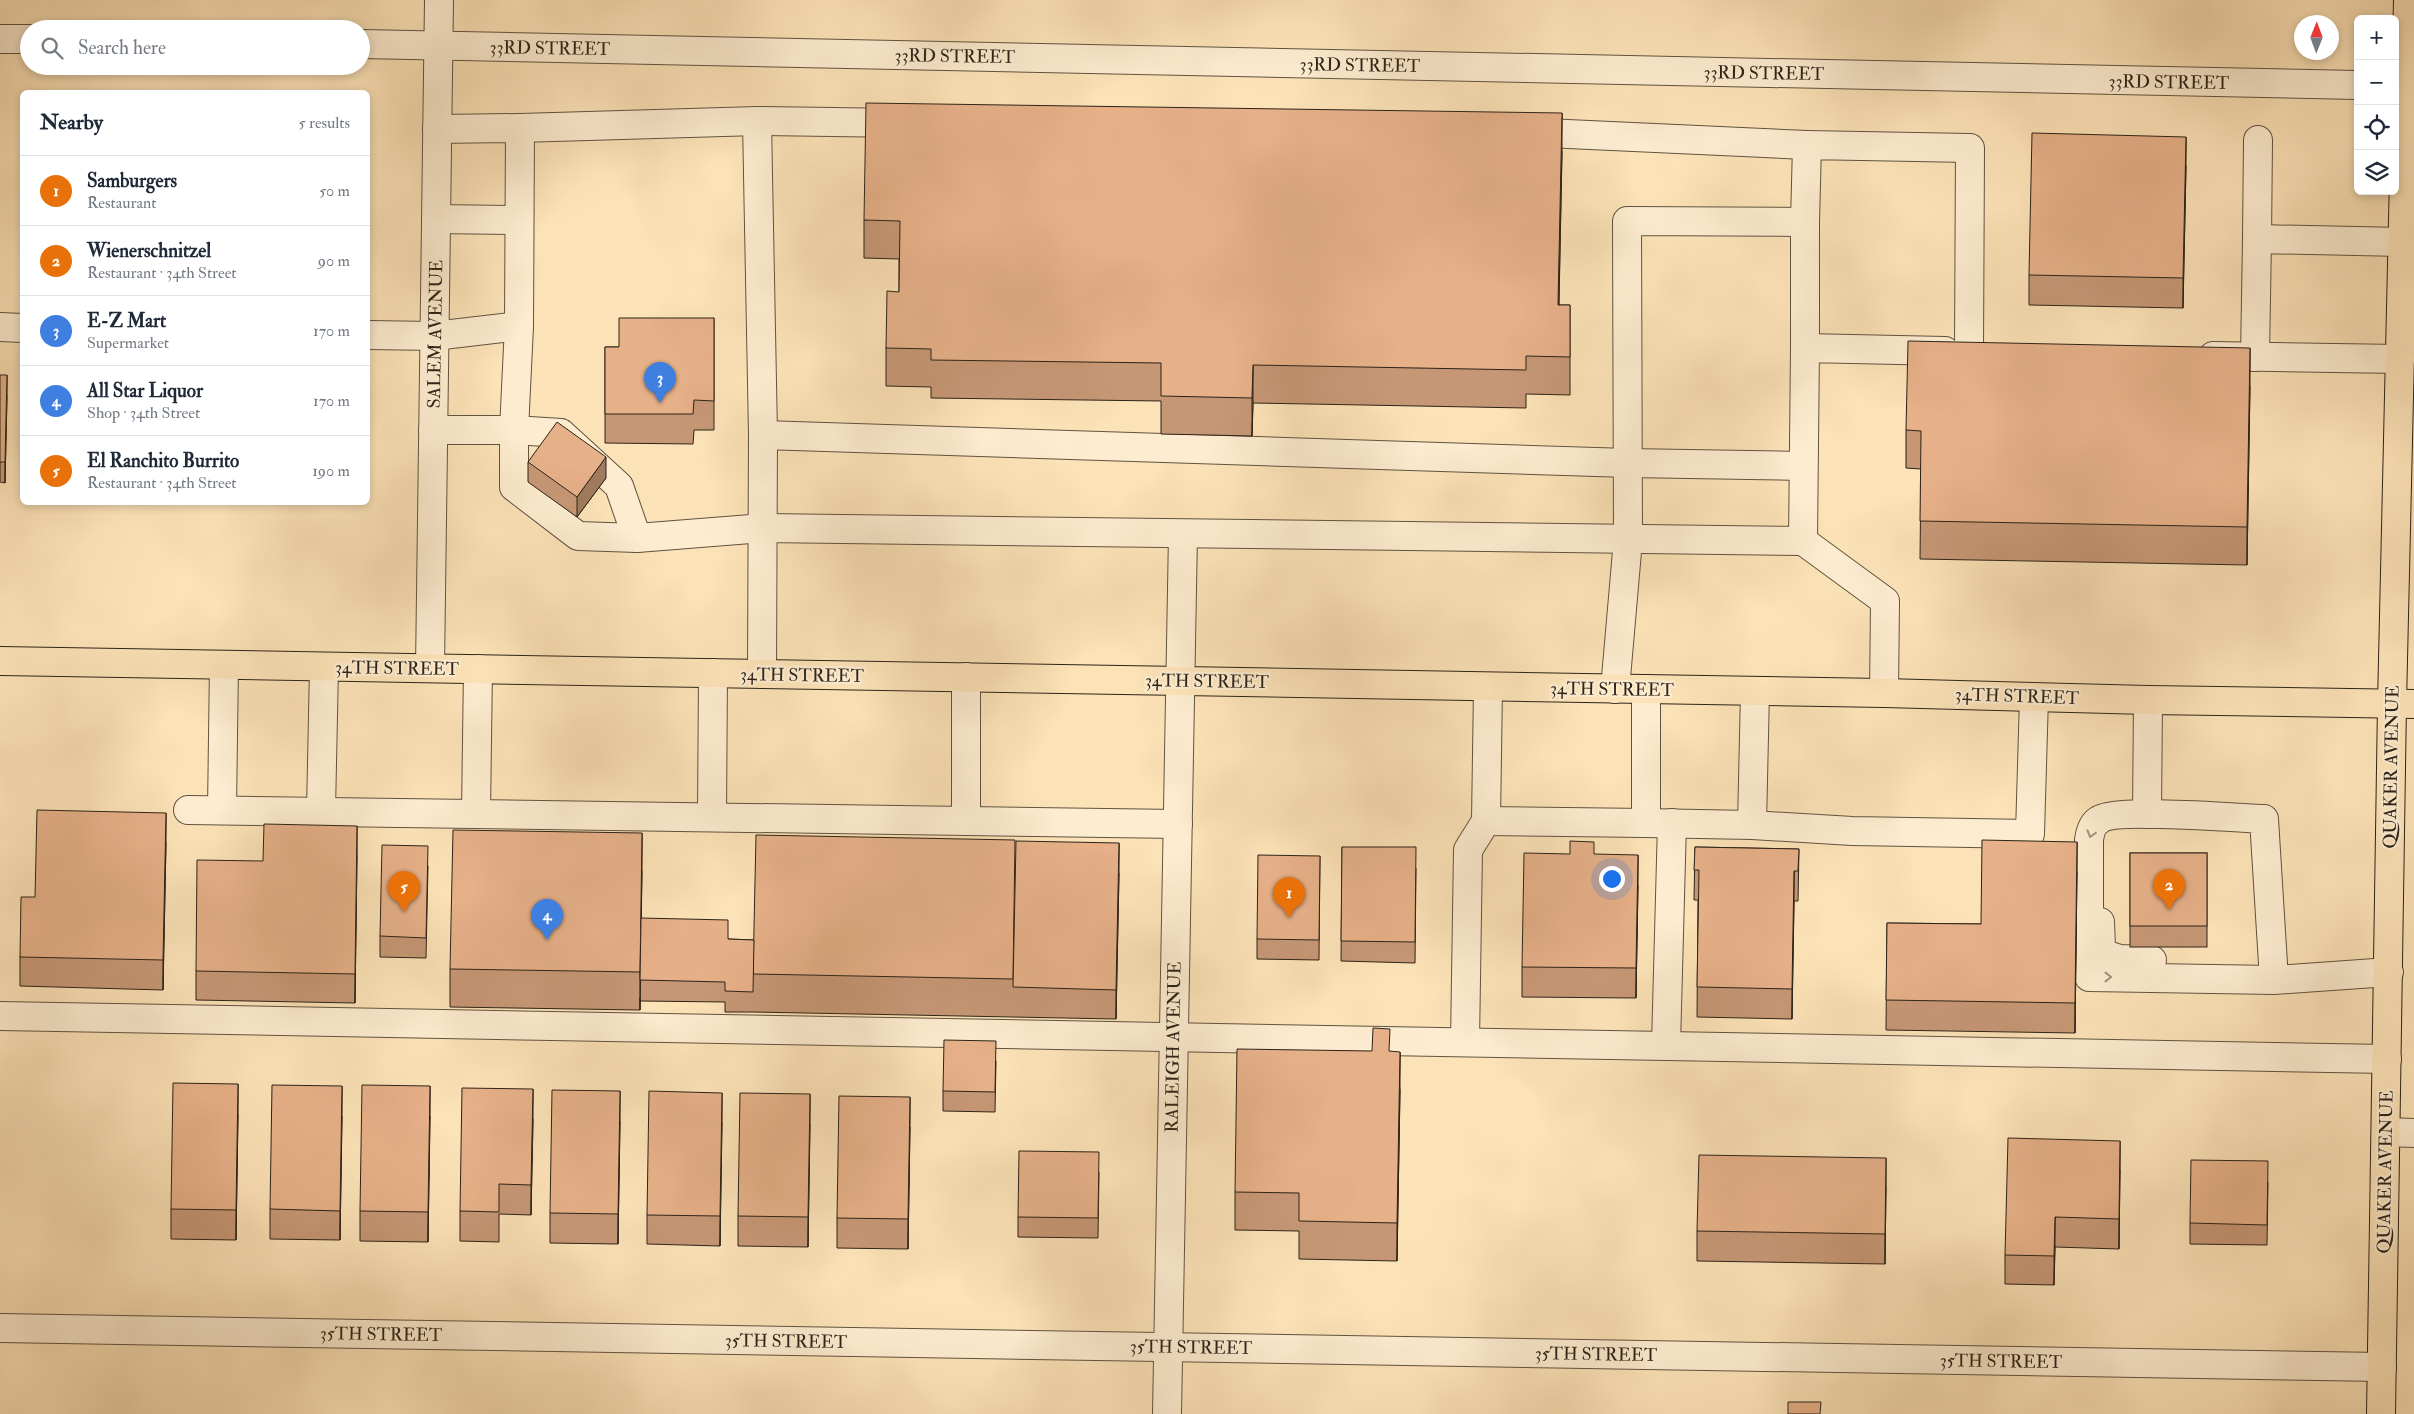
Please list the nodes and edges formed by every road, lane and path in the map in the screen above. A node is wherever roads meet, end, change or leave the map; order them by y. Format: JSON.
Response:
{"nodes":[{"id":1,"x":438,"y":0,"type":"edge"},
{"id":2,"x":2408,"y":0,"type":"edge"},
{"id":3,"x":0,"y":39,"type":"edge"},
{"id":4,"x":20,"y":39,"type":"edge"},
{"id":5,"x":370,"y":44,"type":"edge"},
{"id":6,"x":438,"y":46,"type":"junction"},
{"id":7,"x":2405,"y":73,"type":"edge"},
{"id":8,"x":2354,"y":85,"type":"edge"},
{"id":9,"x":757,"y":121,"type":"junction"},
{"id":10,"x":926,"y":124,"type":"edge"},
{"id":11,"x":520,"y":128,"type":"junction"},
{"id":12,"x":437,"y":129,"type":"junction"},
{"id":13,"x":1501,"y":132,"type":"edge"},
{"id":14,"x":2258,"y":140,"type":"dead end"},
{"id":15,"x":1807,"y":145,"type":"junction"},
{"id":16,"x":436,"y":219,"type":"junction"},
{"id":17,"x":519,"y":220,"type":"junction"},
{"id":18,"x":1805,"y":222,"type":"junction"},
{"id":19,"x":2257,"y":239,"type":"junction"},
{"id":20,"x":2403,"y":242,"type":"junction"},
{"id":21,"x":519,"y":326,"type":"junction"},
{"id":22,"x":0,"y":327,"type":"edge"},
{"id":23,"x":20,"y":328,"type":"edge"},
{"id":24,"x":370,"y":335,"type":"edge"},
{"id":25,"x":434,"y":336,"type":"junction"},
{"id":26,"x":2405,"y":344,"type":"edge"},
{"id":27,"x":1805,"y":348,"type":"junction"},
{"id":28,"x":1969,"y":351,"type":"junction"},
{"id":29,"x":1999,"y":352,"type":"edge"},
{"id":30,"x":2186,"y":355,"type":"edge"},
{"id":31,"x":2255,"y":357,"type":"junction"},
{"id":32,"x":433,"y":430,"type":"junction"},
{"id":33,"x":514,"y":430,"type":"junction"},
{"id":34,"x":763,"y":435,"type":"junction"},
{"id":35,"x":1628,"y":463,"type":"junction"},
{"id":36,"x":1802,"y":466,"type":"junction"},
{"id":37,"x":764,"y":528,"type":"junction"},
{"id":38,"x":1183,"y":534,"type":"junction"},
{"id":39,"x":637,"y":538,"type":"junction"},
{"id":40,"x":1628,"y":540,"type":"junction"},
{"id":41,"x":1803,"y":542,"type":"junction"},
{"id":42,"x":0,"y":661,"type":"edge"},
{"id":43,"x":224,"y":665,"type":"junction"},
{"id":44,"x":324,"y":667,"type":"junction"},
{"id":45,"x":430,"y":668,"type":"junction"},
{"id":46,"x":478,"y":669,"type":"junction"},
{"id":47,"x":713,"y":673,"type":"junction"},
{"id":48,"x":762,"y":674,"type":"junction"},
{"id":49,"x":966,"y":678,"type":"junction"},
{"id":50,"x":1180,"y":680,"type":"junction"},
{"id":51,"x":1488,"y":687,"type":"junction"},
{"id":52,"x":1615,"y":689,"type":"junction"},
{"id":53,"x":1646,"y":689,"type":"junction"},
{"id":54,"x":1755,"y":691,"type":"junction"},
{"id":55,"x":1884,"y":693,"type":"junction"},
{"id":56,"x":2034,"y":697,"type":"junction"},
{"id":57,"x":2148,"y":700,"type":"junction"},
{"id":58,"x":2403,"y":704,"type":"edge"},
{"id":59,"x":188,"y":810,"type":"dead end"},
{"id":60,"x":222,"y":810,"type":"junction"},
{"id":61,"x":321,"y":811,"type":"junction"},
{"id":62,"x":476,"y":813,"type":"junction"},
{"id":63,"x":2148,"y":814,"type":"junction"},
{"id":64,"x":712,"y":817,"type":"junction"},
{"id":65,"x":966,"y":821,"type":"junction"},
{"id":66,"x":1486,"y":821,"type":"junction"},
{"id":67,"x":1659,"y":823,"type":"junction"},
{"id":68,"x":1178,"y":824,"type":"junction"},
{"id":69,"x":1752,"y":825,"type":"junction"},
{"id":70,"x":2389,"y":972,"type":"junction"},
{"id":71,"x":2274,"y":980,"type":"junction"},
{"id":72,"x":0,"y":1016,"type":"edge"},
{"id":73,"x":1173,"y":1038,"type":"junction"},
{"id":74,"x":1464,"y":1042,"type":"junction"},
{"id":75,"x":1666,"y":1045,"type":"junction"},
{"id":76,"x":2387,"y":1059,"type":"junction"},
{"id":77,"x":2386,"y":1132,"type":"junction"},
{"id":78,"x":2414,"y":1133,"type":"edge"},
{"id":79,"x":0,"y":1328,"type":"edge"},
{"id":80,"x":1168,"y":1347,"type":"junction"},
{"id":81,"x":2382,"y":1367,"type":"junction"},
{"id":82,"x":1167,"y":1414,"type":"edge"},
{"id":83,"x":2381,"y":1414,"type":"edge"}],
"edges":[{"from":1,"to":6,"type":"street","name":"SALEM AVENUE"},
{"from":2,"to":7,"type":"main road","name":"QUAKER AVENUE"},
{"from":3,"to":4,"type":"street"},
{"from":5,"to":6,"type":"street","name":"33RD STREET"},
{"from":6,"to":8,"type":"street","name":"33RD STREET"},
{"from":6,"to":12,"type":"street","name":"SALEM AVENUE"},
{"from":7,"to":20,"type":"main road","name":"QUAKER AVENUE"},
{"from":9,"to":10,"type":"street"},
{"from":9,"to":11,"type":"street"},
{"from":9,"to":34,"type":"street"},
{"from":11,"to":12,"type":"street"},
{"from":11,"to":17,"type":"street"},
{"from":12,"to":16,"type":"street","name":"SALEM AVENUE"},
{"from":13,"to":15,"type":"street"},
{"from":14,"to":19,"type":"street"},
{"from":15,"to":18,"type":"street"},
{"from":15,"to":28,"type":"street"},
{"from":16,"to":17,"type":"street"},
{"from":16,"to":25,"type":"street","name":"SALEM AVENUE"},
{"from":17,"to":21,"type":"street"},
{"from":18,"to":27,"type":"street"},
{"from":18,"to":35,"type":"street"},
{"from":19,"to":20,"type":"street"},
{"from":19,"to":31,"type":"street"},
{"from":20,"to":26,"type":"main road","name":"QUAKER AVENUE"},
{"from":21,"to":25,"type":"street"},
{"from":21,"to":33,"type":"street"},
{"from":22,"to":23,"type":"street"},
{"from":24,"to":25,"type":"street"},
{"from":25,"to":32,"type":"street","name":"SALEM AVENUE"},
{"from":26,"to":31,"type":"street"},
{"from":26,"to":58,"type":"main road","name":"QUAKER AVENUE"},
{"from":27,"to":28,"type":"street"},
{"from":27,"to":36,"type":"street"},
{"from":28,"to":29,"type":"street"},
{"from":30,"to":31,"type":"street"},
{"from":32,"to":33,"type":"street"},
{"from":32,"to":45,"type":"street","name":"SALEM AVENUE"},
{"from":33,"to":39,"type":"street"},
{"from":33,"to":39,"type":"street"},
{"from":34,"to":35,"type":"street"},
{"from":34,"to":37,"type":"street"},
{"from":35,"to":36,"type":"street"},
{"from":35,"to":40,"type":"street"},
{"from":36,"to":41,"type":"street"},
{"from":37,"to":38,"type":"street"},
{"from":37,"to":39,"type":"street"},
{"from":37,"to":48,"type":"street"},
{"from":38,"to":40,"type":"street"},
{"from":38,"to":50,"type":"street","name":"RALEIGH AVENUE"},
{"from":40,"to":41,"type":"street"},
{"from":40,"to":52,"type":"street"},
{"from":41,"to":55,"type":"street"},
{"from":42,"to":43,"type":"main road","name":"34TH STREET"},
{"from":43,"to":44,"type":"main road","name":"34TH STREET"},
{"from":43,"to":60,"type":"street"},
{"from":44,"to":45,"type":"main road","name":"34TH STREET"},
{"from":44,"to":61,"type":"street"},
{"from":45,"to":46,"type":"main road","name":"34TH STREET"},
{"from":46,"to":47,"type":"main road","name":"34TH STREET"},
{"from":46,"to":62,"type":"street"},
{"from":47,"to":48,"type":"main road","name":"34TH STREET"},
{"from":47,"to":64,"type":"street"},
{"from":48,"to":49,"type":"main road","name":"34TH STREET"},
{"from":49,"to":50,"type":"main road","name":"34TH STREET"},
{"from":49,"to":65,"type":"street"},
{"from":50,"to":51,"type":"main road","name":"34TH STREET"},
{"from":50,"to":68,"type":"street","name":"RALEIGH AVENUE"},
{"from":51,"to":52,"type":"main road","name":"34TH STREET"},
{"from":51,"to":66,"type":"street"},
{"from":52,"to":53,"type":"main road","name":"34TH STREET"},
{"from":53,"to":54,"type":"main road","name":"34TH STREET"},
{"from":53,"to":67,"type":"street"},
{"from":54,"to":55,"type":"main road","name":"34TH STREET"},
{"from":54,"to":69,"type":"street"},
{"from":55,"to":56,"type":"main road","name":"34TH STREET"},
{"from":56,"to":57,"type":"main road","name":"34TH STREET"},
{"from":56,"to":69,"type":"street"},
{"from":57,"to":58,"type":"main road","name":"34TH STREET"},
{"from":57,"to":63,"type":"street"},
{"from":58,"to":70,"type":"main road","name":"QUAKER AVENUE"},
{"from":59,"to":60,"type":"street"},
{"from":60,"to":61,"type":"street"},
{"from":61,"to":62,"type":"street"},
{"from":62,"to":64,"type":"street"},
{"from":63,"to":71,"type":"street"},
{"from":63,"to":71,"type":"street","one_way":true},
{"from":64,"to":65,"type":"street"},
{"from":65,"to":68,"type":"street"},
{"from":66,"to":67,"type":"street"},
{"from":66,"to":74,"type":"street"},
{"from":67,"to":69,"type":"street"},
{"from":67,"to":75,"type":"street"},
{"from":68,"to":73,"type":"street","name":"RALEIGH AVENUE"},
{"from":70,"to":71,"type":"street"},
{"from":70,"to":76,"type":"main road","name":"QUAKER AVENUE"},
{"from":72,"to":73,"type":"street"},
{"from":73,"to":74,"type":"street"},
{"from":73,"to":80,"type":"street","name":"RALEIGH AVENUE"},
{"from":74,"to":75,"type":"street"},
{"from":75,"to":76,"type":"street"},
{"from":76,"to":77,"type":"main road","name":"QUAKER AVENUE"},
{"from":77,"to":78,"type":"street"},
{"from":77,"to":81,"type":"main road","name":"QUAKER AVENUE"},
{"from":79,"to":80,"type":"street","name":"35TH STREET"},
{"from":80,"to":81,"type":"street","name":"35TH STREET"},
{"from":80,"to":82,"type":"street","name":"RALEIGH AVENUE"},
{"from":81,"to":83,"type":"main road","name":"QUAKER AVENUE"}]}
